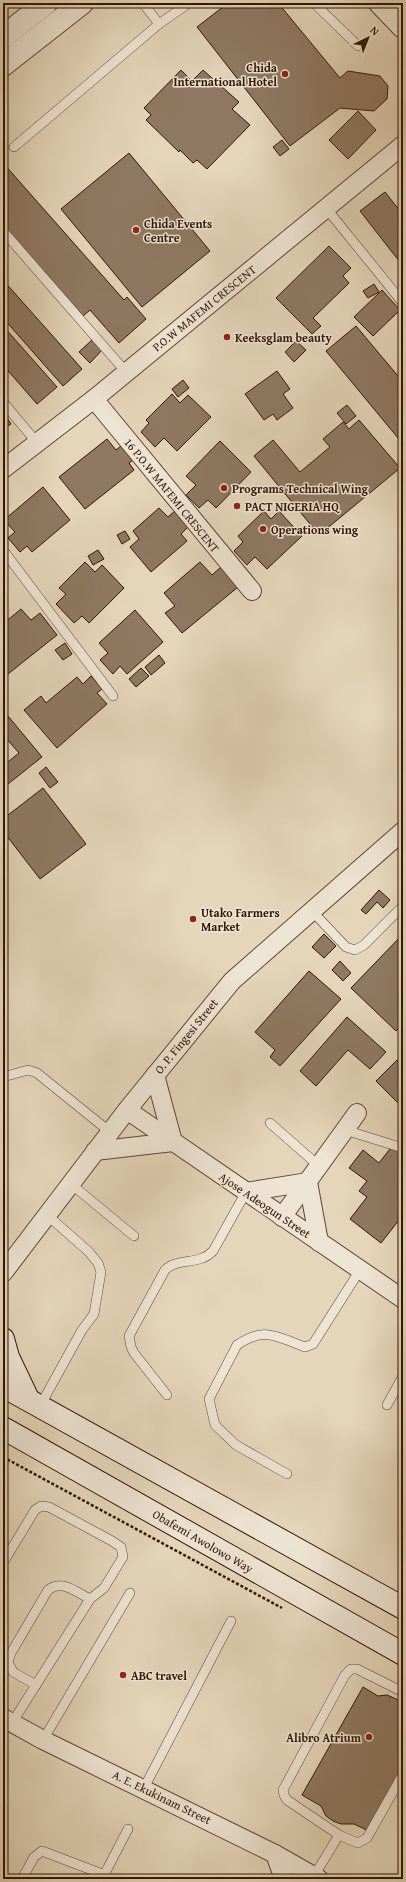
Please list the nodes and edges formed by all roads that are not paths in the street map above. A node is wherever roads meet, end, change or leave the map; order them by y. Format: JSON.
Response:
{"nodes":[{"id":1,"x":46,"y":3,"type":"edge"},
{"id":2,"x":82,"y":3,"type":"edge"},
{"id":3,"x":143,"y":3,"type":"edge"},
{"id":4,"x":189,"y":3,"type":"edge"},
{"id":5,"x":314,"y":3,"type":"edge"},
{"id":6,"x":380,"y":3,"type":"edge"},
{"id":7,"x":159,"y":24,"type":"junction"},
{"id":8,"x":403,"y":27,"type":"edge"},
{"id":9,"x":3,"y":37,"type":"edge"},
{"id":10,"x":358,"y":46,"type":"dead end"},
{"id":11,"x":3,"y":65,"type":"edge"},
{"id":12,"x":403,"y":145,"type":"edge"},
{"id":13,"x":14,"y":147,"type":"dead end"},
{"id":14,"x":326,"y":208,"type":"junction"},
{"id":15,"x":3,"y":231,"type":"edge"},
{"id":16,"x":403,"y":303,"type":"edge"},
{"id":17,"x":126,"y":372,"type":"junction"},
{"id":18,"x":94,"y":399,"type":"junction"},
{"id":19,"x":3,"y":402,"type":"edge"},
{"id":20,"x":38,"y":444,"type":"junction"},
{"id":21,"x":3,"y":469,"type":"edge"},
{"id":22,"x":3,"y":550,"type":"edge"},
{"id":23,"x":252,"y":591,"type":"dead end"},
{"id":24,"x":113,"y":696,"type":"dead end"},
{"id":25,"x":403,"y":831,"type":"edge"},
{"id":26,"x":403,"y":906,"type":"edge"},
{"id":27,"x":312,"y":911,"type":"junction"},
{"id":28,"x":155,"y":1075,"type":"junction"},
{"id":29,"x":3,"y":1077,"type":"edge"},
{"id":30,"x":127,"y":1110,"type":"junction"},
{"id":31,"x":357,"y":1113,"type":"dead end"},
{"id":32,"x":270,"y":1124,"type":"dead end"},
{"id":33,"x":345,"y":1130,"type":"junction"},
{"id":34,"x":110,"y":1132,"type":"junction"},
{"id":35,"x":173,"y":1142,"type":"junction"},
{"id":36,"x":403,"y":1148,"type":"edge"},
{"id":37,"x":95,"y":1152,"type":"junction"},
{"id":38,"x":319,"y":1166,"type":"junction"},
{"id":39,"x":308,"y":1182,"type":"junction"},
{"id":40,"x":70,"y":1184,"type":"junction"},
{"id":41,"x":246,"y":1192,"type":"junction"},
{"id":42,"x":47,"y":1215,"type":"junction"},
{"id":43,"x":282,"y":1217,"type":"junction"},
{"id":44,"x":134,"y":1236,"type":"dead end"},
{"id":45,"x":319,"y":1242,"type":"junction"},
{"id":46,"x":4,"y":1269,"type":"edge"},
{"id":47,"x":360,"y":1270,"type":"junction"},
{"id":48,"x":403,"y":1299,"type":"edge"},
{"id":49,"x":3,"y":1339,"type":"edge"},
{"id":50,"x":403,"y":1376,"type":"edge"},
{"id":51,"x":3,"y":1386,"type":"edge"},
{"id":52,"x":167,"y":1395,"type":"dead end"},
{"id":53,"x":34,"y":1403,"type":"junction"},
{"id":54,"x":387,"y":1405,"type":"dead end"},
{"id":55,"x":3,"y":1428,"type":"edge"},
{"id":56,"x":287,"y":1474,"type":"dead end"},
{"id":57,"x":3,"y":1563,"type":"edge"},
{"id":58,"x":130,"y":1593,"type":"dead end"},
{"id":59,"x":90,"y":1599,"type":"junction"},
{"id":60,"x":403,"y":1608,"type":"edge"},
{"id":61,"x":231,"y":1621,"type":"dead end"},
{"id":62,"x":403,"y":1654,"type":"edge"},
{"id":63,"x":6,"y":1661,"type":"edge"},
{"id":64,"x":36,"y":1685,"type":"junction"},
{"id":65,"x":403,"y":1692,"type":"edge"},
{"id":66,"x":7,"y":1720,"type":"edge"},
{"id":67,"x":44,"y":1740,"type":"junction"},
{"id":68,"x":403,"y":1774,"type":"edge"},
{"id":69,"x":144,"y":1788,"type":"junction"},
{"id":70,"x":128,"y":1829,"type":"dead end"},
{"id":71,"x":339,"y":1835,"type":"junction"},
{"id":72,"x":276,"y":1854,"type":"junction"},
{"id":73,"x":104,"y":1877,"type":"edge"},
{"id":74,"x":317,"y":1878,"type":"edge"},
{"id":75,"x":22,"y":1879,"type":"edge"},
{"id":76,"x":284,"y":1879,"type":"edge"}],
"edges":[{"from":1,"to":9,"type":"main road"},
{"from":2,"to":11,"type":"main road"},
{"from":3,"to":7,"type":"lane"},
{"from":4,"to":7,"type":"lane"},
{"from":5,"to":10,"type":"lane"},
{"from":6,"to":8,"type":"main road"},
{"from":7,"to":13,"type":"lane"},
{"from":12,"to":14,"type":"street","name":"P.O.W MAFEMI CRESCENT"},
{"from":14,"to":16,"type":"lane"},
{"from":14,"to":17,"type":"street","name":"P.O.W MAFEMI CRESCENT"},
{"from":15,"to":17,"type":"lane"},
{"from":17,"to":18,"type":"street","name":"P.O.W MAFEMI CRESCENT"},
{"from":18,"to":20,"type":"street","name":"P.O.W MAFEMI CRESCENT"},
{"from":18,"to":23,"type":"street","name":"16 P.O.W MAFEMI CRESCENT"},
{"from":19,"to":20,"type":"lane"},
{"from":20,"to":21,"type":"street","name":"P.O.W MAFEMI CRESCENT"},
{"from":22,"to":24,"type":"lane"},
{"from":25,"to":27,"type":"street","name":"O. P. Fingesi Street"},
{"from":26,"to":27,"type":"lane"},
{"from":27,"to":28,"type":"street","name":"O. P. Fingesi Street"},
{"from":28,"to":30,"type":"street","name":"O. P. Fingesi Street"},
{"from":28,"to":35,"type":"street"},
{"from":29,"to":34,"type":"lane"},
{"from":30,"to":34,"type":"street","name":"O. P. Fingesi Street"},
{"from":30,"to":35,"type":"street","name":"Ajose Adeogun Street"},
{"from":31,"to":33,"type":"street"},
{"from":32,"to":38,"type":"lane"},
{"from":33,"to":36,"type":"lane"},
{"from":33,"to":38,"type":"street"},
{"from":34,"to":37,"type":"street","name":"O. P. Fingesi Street"},
{"from":35,"to":37,"type":"street"},
{"from":35,"to":41,"type":"street","name":"Ajose Adeogun Street"},
{"from":37,"to":40,"type":"street","name":"O. P. Fingesi Street"},
{"from":38,"to":39,"type":"street"},
{"from":39,"to":41,"type":"street"},
{"from":39,"to":43,"type":"street"},
{"from":39,"to":45,"type":"street"},
{"from":40,"to":42,"type":"street","name":"O. P. Fingesi Street"},
{"from":40,"to":44,"type":"lane"},
{"from":41,"to":43,"type":"street","name":"Ajose Adeogun Street"},
{"from":41,"to":52,"type":"lane"},
{"from":42,"to":46,"type":"street","name":"O. P. Fingesi Street"},
{"from":42,"to":53,"type":"lane"},
{"from":43,"to":45,"type":"street","name":"Ajose Adeogun Street"},
{"from":45,"to":47,"type":"street","name":"Ajose Adeogun Street"},
{"from":47,"to":48,"type":"street","name":"Ajose Adeogun Street"},
{"from":47,"to":56,"type":"lane"},
{"from":49,"to":53,"type":"main road"},
{"from":50,"to":54,"type":"lane"},
{"from":51,"to":53,"type":"main road"},
{"from":53,"to":60,"type":"main road"},
{"from":55,"to":62,"type":"main road","name":"Obafemi Awolowo Way"},
{"from":57,"to":59,"type":"lane"},
{"from":58,"to":67,"type":"lane"},
{"from":59,"to":63,"type":"lane"},
{"from":59,"to":64,"type":"lane"},
{"from":61,"to":69,"type":"lane"},
{"from":63,"to":64,"type":"lane"},
{"from":64,"to":66,"type":"lane"},
{"from":65,"to":71,"type":"lane"},
{"from":66,"to":67,"type":"street","name":"A. E. Ekukinam Street"},
{"from":67,"to":69,"type":"street","name":"A. E. Ekukinam Street"},
{"from":68,"to":71,"type":"lane"},
{"from":69,"to":72,"type":"street","name":"A. E. Ekukinam Street"},
{"from":70,"to":73,"type":"lane"},
{"from":71,"to":74,"type":"lane"},
{"from":72,"to":74,"type":"street","name":"A. E. Ekukinam Street"},
{"from":72,"to":76,"type":"street"},
{"from":73,"to":75,"type":"lane"}]}
